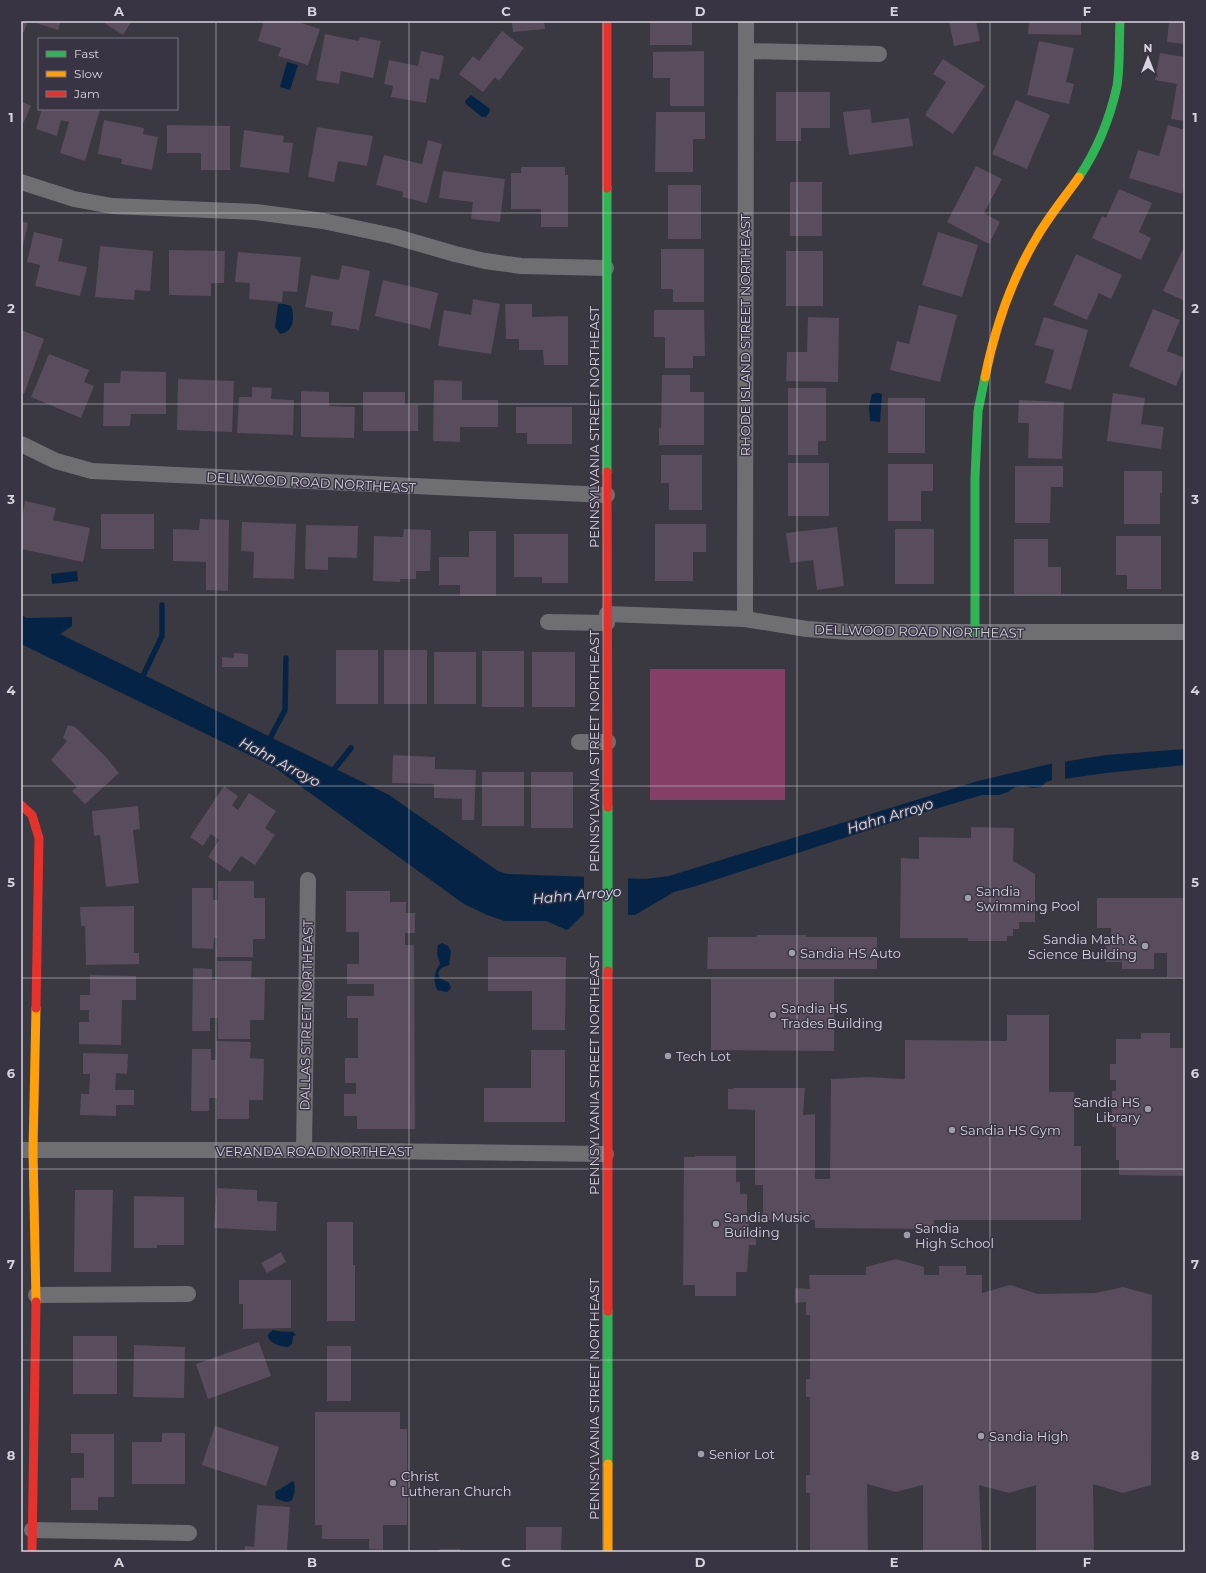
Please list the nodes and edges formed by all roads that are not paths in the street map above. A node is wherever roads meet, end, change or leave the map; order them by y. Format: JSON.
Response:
{"nodes":[{"id":1,"x":607,"y":21,"type":"edge"},
{"id":2,"x":746,"y":21,"type":"edge"},
{"id":3,"x":1120,"y":21,"type":"edge"},
{"id":4,"x":746,"y":52,"type":"junction"},
{"id":5,"x":879,"y":54,"type":"dead end"},
{"id":6,"x":21,"y":182,"type":"edge"},
{"id":7,"x":606,"y":268,"type":"junction"},
{"id":8,"x":21,"y":444,"type":"edge"},
{"id":9,"x":607,"y":495,"type":"junction"},
{"id":10,"x":607,"y":619,"type":"junction"},
{"id":11,"x":745,"y":619,"type":"junction"},
{"id":12,"x":548,"y":622,"type":"dead end"},
{"id":13,"x":1185,"y":632,"type":"edge"},
{"id":14,"x":975,"y":633,"type":"junction"},
{"id":15,"x":579,"y":742,"type":"dead end"},
{"id":16,"x":608,"y":742,"type":"junction"},
{"id":17,"x":24,"y":806,"type":"edge"},
{"id":18,"x":308,"y":880,"type":"dead end"},
{"id":19,"x":27,"y":1150,"type":"edge"},
{"id":20,"x":304,"y":1150,"type":"junction"},
{"id":21,"x":606,"y":1154,"type":"junction"},
{"id":22,"x":188,"y":1294,"type":"dead end"},
{"id":23,"x":36,"y":1295,"type":"junction"},
{"id":24,"x":32,"y":1530,"type":"junction"},
{"id":25,"x":189,"y":1533,"type":"dead end"},
{"id":26,"x":32,"y":1552,"type":"edge"},
{"id":27,"x":608,"y":1552,"type":"edge"}],
"edges":[{"from":1,"to":7,"type":"street","name":"PENNSYLVANIA STREET NORTHEAST"},
{"from":2,"to":4,"type":"street","name":"RHODE ISLAND STREET NORTHEAST"},
{"from":3,"to":14,"type":"street"},
{"from":4,"to":5,"type":"street"},
{"from":4,"to":11,"type":"street","name":"RHODE ISLAND STREET NORTHEAST"},
{"from":6,"to":7,"type":"street"},
{"from":7,"to":9,"type":"street","name":"PENNSYLVANIA STREET NORTHEAST"},
{"from":8,"to":9,"type":"street","name":"DELLWOOD ROAD NORTHEAST"},
{"from":9,"to":10,"type":"street","name":"PENNSYLVANIA STREET NORTHEAST"},
{"from":10,"to":11,"type":"street","name":"DELLWOOD ROAD NORTHEAST"},
{"from":10,"to":12,"type":"street","name":"DELLWOOD ROAD NORTHEAST"},
{"from":10,"to":16,"type":"street","name":"PENNSYLVANIA STREET NORTHEAST"},
{"from":11,"to":14,"type":"street","name":"DELLWOOD ROAD NORTHEAST"},
{"from":13,"to":14,"type":"street","name":"DELLWOOD ROAD NORTHEAST"},
{"from":15,"to":16,"type":"street"},
{"from":16,"to":21,"type":"street","name":"PENNSYLVANIA STREET NORTHEAST"},
{"from":17,"to":19,"type":"street"},
{"from":18,"to":20,"type":"street","name":"DALLAS STREET NORTHEAST"},
{"from":19,"to":20,"type":"street","name":"VERANDA ROAD NORTHEAST"},
{"from":19,"to":23,"type":"street"},
{"from":20,"to":21,"type":"street","name":"VERANDA ROAD NORTHEAST"},
{"from":21,"to":27,"type":"street","name":"PENNSYLVANIA STREET NORTHEAST"},
{"from":22,"to":23,"type":"street"},
{"from":23,"to":24,"type":"street"},
{"from":24,"to":25,"type":"street"},
{"from":24,"to":26,"type":"street"}]}
